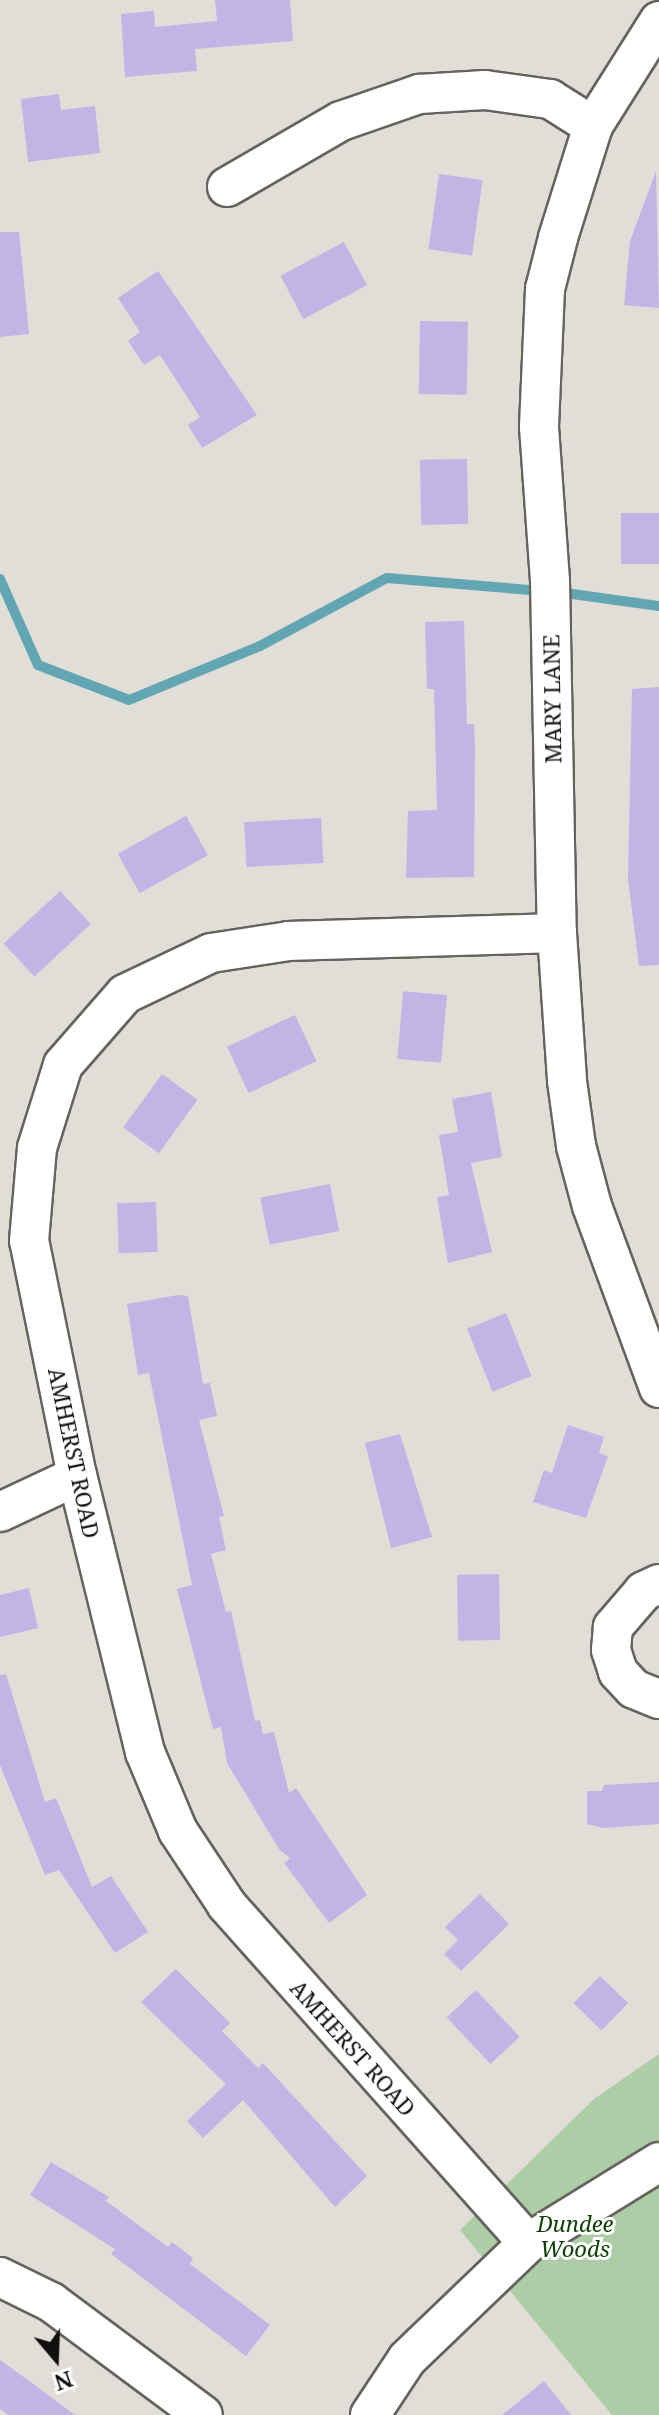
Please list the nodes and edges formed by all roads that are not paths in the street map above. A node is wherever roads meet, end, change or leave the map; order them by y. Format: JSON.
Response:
{"nodes":[{"id":1,"x":659,"y":21,"type":"edge"},
{"id":2,"x":593,"y":126,"type":"junction"},
{"id":3,"x":227,"y":187,"type":"dead end"},
{"id":4,"x":557,"y":933,"type":"junction"},
{"id":5,"x":659,"y":1388,"type":"edge"},
{"id":6,"x":77,"y":1476,"type":"junction"},
{"id":7,"x":0,"y":1512,"type":"edge"},
{"id":8,"x":659,"y":1584,"type":"edge"},
{"id":9,"x":659,"y":1699,"type":"edge"},
{"id":10,"x":659,"y":2162,"type":"edge"},
{"id":11,"x":528,"y":2243,"type":"junction"},
{"id":12,"x":0,"y":2277,"type":"edge"},
{"id":13,"x":203,"y":2415,"type":"edge"},
{"id":14,"x":370,"y":2415,"type":"edge"}],
"edges":[{"from":1,"to":2,"type":"street","name":"MARY LANE"},
{"from":2,"to":3,"type":"street"},
{"from":2,"to":4,"type":"street","name":"MARY LANE"},
{"from":4,"to":5,"type":"street","name":"MARY LANE"},
{"from":4,"to":6,"type":"street","name":"AMHERST ROAD"},
{"from":6,"to":7,"type":"street"},
{"from":6,"to":11,"type":"street","name":"AMHERST ROAD"},
{"from":8,"to":9,"type":"street"},
{"from":10,"to":11,"type":"street"},
{"from":11,"to":14,"type":"street"},
{"from":12,"to":13,"type":"street"}]}
